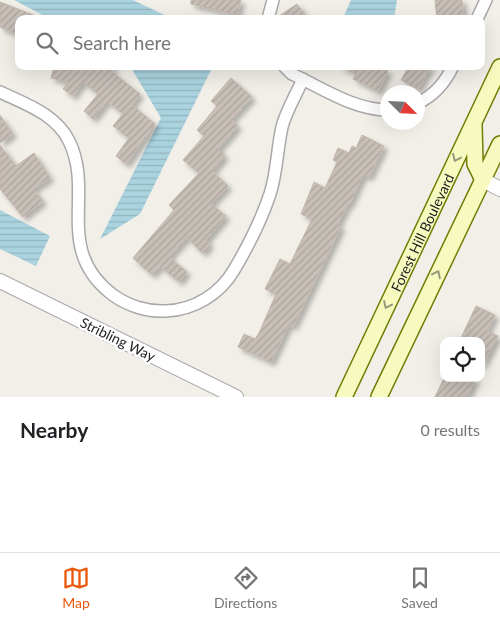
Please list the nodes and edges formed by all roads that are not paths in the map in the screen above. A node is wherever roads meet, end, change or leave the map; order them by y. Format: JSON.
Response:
{"nodes":[{"id":1,"x":273,"y":0,"type":"edge"},
{"id":2,"x":486,"y":0,"type":"edge"},
{"id":3,"x":269,"y":15,"type":"edge"},
{"id":4,"x":479,"y":15,"type":"edge"},
{"id":5,"x":500,"y":67,"type":"edge"},
{"id":6,"x":288,"y":70,"type":"edge"},
{"id":7,"x":451,"y":70,"type":"edge"},
{"id":8,"x":303,"y":79,"type":"junction"},
{"id":9,"x":0,"y":92,"type":"edge"},
{"id":10,"x":425,"y":99,"type":"edge"},
{"id":11,"x":380,"y":109,"type":"edge"},
{"id":12,"x":474,"y":121,"type":"junction"},
{"id":13,"x":500,"y":144,"type":"edge"},
{"id":14,"x":482,"y":180,"type":"junction"},
{"id":15,"x":500,"y":189,"type":"edge"},
{"id":16,"x":0,"y":281,"type":"edge"},
{"id":17,"x":236,"y":397,"type":"edge"},
{"id":18,"x":344,"y":397,"type":"edge"},
{"id":19,"x":379,"y":397,"type":"edge"}],
"edges":[{"from":1,"to":3,"type":"street"},
{"from":2,"to":4,"type":"street"},
{"from":5,"to":12,"type":"main road","name":"Forest Hill Boulevard"},
{"from":6,"to":8,"type":"street"},
{"from":7,"to":10,"type":"street"},
{"from":8,"to":9,"type":"street"},
{"from":8,"to":11,"type":"street"},
{"from":12,"to":14,"type":"main road"},
{"from":12,"to":18,"type":"main road","name":"Forest Hill Boulevard","one_way":true},
{"from":13,"to":14,"type":"main road"},
{"from":14,"to":15,"type":"street"},
{"from":19,"to":14,"type":"main road","one_way":true},
{"from":16,"to":17,"type":"street","name":"Stribling Way"}]}
